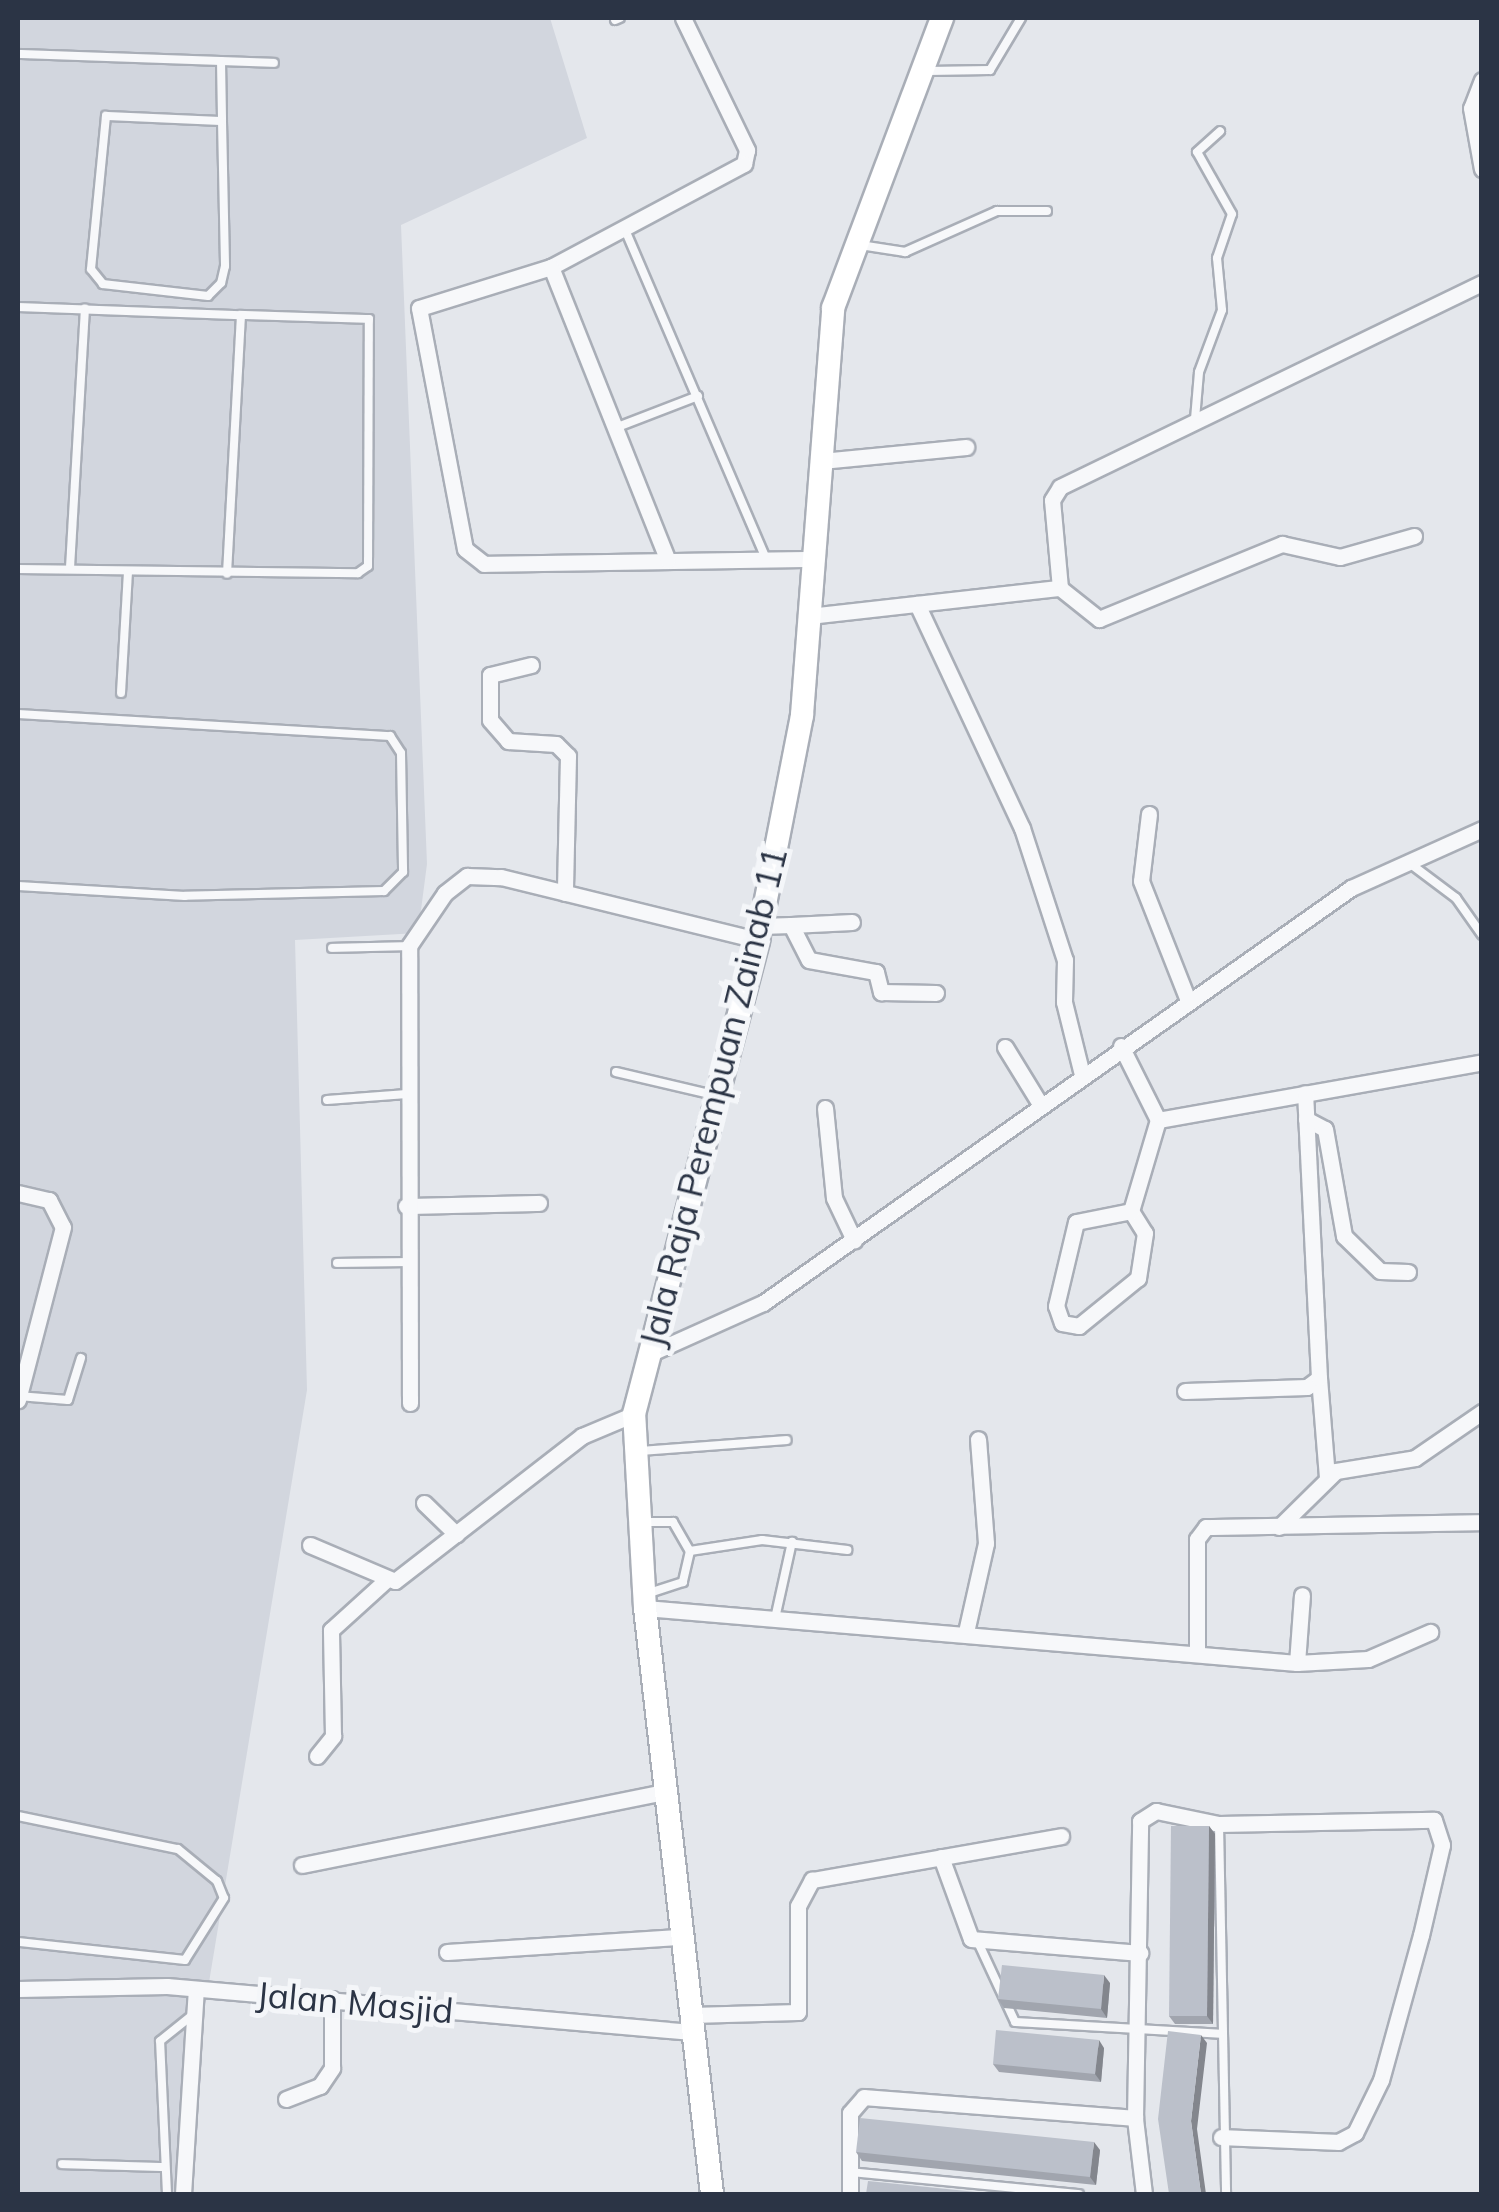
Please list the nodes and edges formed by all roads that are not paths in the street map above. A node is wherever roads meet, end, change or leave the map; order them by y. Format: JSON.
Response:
{"nodes":[{"id":1,"x":683,"y":18,"type":"edge"},
{"id":2,"x":942,"y":18,"type":"edge"},
{"id":3,"x":1021,"y":18,"type":"edge"},
{"id":4,"x":18,"y":54,"type":"edge"},
{"id":5,"x":221,"y":61,"type":"junction"},
{"id":6,"x":274,"y":63,"type":"dead end"},
{"id":7,"x":922,"y":70,"type":"junction"},
{"id":8,"x":1482,"y":80,"type":"edge"},
{"id":9,"x":222,"y":121,"type":"junction"},
{"id":10,"x":1220,"y":131,"type":"dead end"},
{"id":11,"x":1482,"y":169,"type":"edge"},
{"id":12,"x":1047,"y":210,"type":"dead end"},
{"id":13,"x":626,"y":232,"type":"junction"},
{"id":14,"x":851,"y":244,"type":"junction"},
{"id":15,"x":551,"y":266,"type":"junction"},
{"id":16,"x":1482,"y":283,"type":"edge"},
{"id":17,"x":18,"y":307,"type":"edge"},
{"id":18,"x":85,"y":308,"type":"junction"},
{"id":19,"x":241,"y":315,"type":"junction"},
{"id":20,"x":698,"y":396,"type":"junction"},
{"id":21,"x":1193,"y":423,"type":"junction"},
{"id":22,"x":614,"y":428,"type":"junction"},
{"id":23,"x":966,"y":447,"type":"dead end"},
{"id":24,"x":821,"y":461,"type":"junction"},
{"id":25,"x":1414,"y":536,"type":"dead end"},
{"id":26,"x":814,"y":559,"type":"junction"},
{"id":27,"x":766,"y":560,"type":"junction"},
{"id":28,"x":668,"y":562,"type":"junction"},
{"id":29,"x":70,"y":568,"type":"junction"},
{"id":30,"x":18,"y":569,"type":"edge"},
{"id":31,"x":128,"y":574,"type":"junction"},
{"id":32,"x":227,"y":574,"type":"junction"},
{"id":33,"x":1060,"y":588,"type":"junction"},
{"id":34,"x":916,"y":604,"type":"junction"},
{"id":35,"x":810,"y":616,"type":"junction"},
{"id":36,"x":531,"y":665,"type":"dead end"},
{"id":37,"x":121,"y":693,"type":"dead end"},
{"id":38,"x":18,"y":714,"type":"edge"},
{"id":39,"x":1149,"y":814,"type":"dead end"},
{"id":40,"x":1482,"y":829,"type":"edge"},
{"id":41,"x":1404,"y":860,"type":"junction"},
{"id":42,"x":18,"y":886,"type":"edge"},
{"id":43,"x":564,"y":893,"type":"junction"},
{"id":44,"x":852,"y":922,"type":"dead end"},
{"id":45,"x":791,"y":925,"type":"junction"},
{"id":46,"x":759,"y":933,"type":"junction"},
{"id":47,"x":1482,"y":935,"type":"edge"},
{"id":48,"x":409,"y":946,"type":"junction"},
{"id":49,"x":332,"y":948,"type":"dead end"},
{"id":50,"x":936,"y":993,"type":"dead end"},
{"id":51,"x":1187,"y":998,"type":"junction"},
{"id":52,"x":1121,"y":1046,"type":"junction"},
{"id":53,"x":1006,"y":1047,"type":"dead end"},
{"id":54,"x":1482,"y":1062,"type":"edge"},
{"id":55,"x":616,"y":1072,"type":"dead end"},
{"id":56,"x":1082,"y":1075,"type":"junction"},
{"id":57,"x":1305,"y":1093,"type":"junction"},
{"id":58,"x":408,"y":1094,"type":"junction"},
{"id":59,"x":718,"y":1096,"type":"junction"},
{"id":60,"x":327,"y":1100,"type":"dead end"},
{"id":61,"x":1040,"y":1104,"type":"junction"},
{"id":62,"x":825,"y":1108,"type":"dead end"},
{"id":63,"x":1306,"y":1119,"type":"junction"},
{"id":64,"x":1158,"y":1120,"type":"junction"},
{"id":65,"x":18,"y":1192,"type":"edge"},
{"id":66,"x":539,"y":1203,"type":"dead end"},
{"id":67,"x":406,"y":1206,"type":"junction"},
{"id":68,"x":1130,"y":1211,"type":"junction"},
{"id":69,"x":1344,"y":1236,"type":"junction"},
{"id":70,"x":1313,"y":1237,"type":"junction"},
{"id":71,"x":854,"y":1240,"type":"junction"},
{"id":72,"x":407,"y":1262,"type":"junction"},
{"id":73,"x":337,"y":1263,"type":"dead end"},
{"id":74,"x":1408,"y":1272,"type":"dead end"},
{"id":75,"x":651,"y":1353,"type":"junction"},
{"id":76,"x":81,"y":1358,"type":"dead end"},
{"id":77,"x":1320,"y":1378,"type":"junction"},
{"id":78,"x":1185,"y":1391,"type":"dead end"},
{"id":79,"x":18,"y":1398,"type":"edge"},
{"id":80,"x":410,"y":1404,"type":"dead end"},
{"id":81,"x":1482,"y":1412,"type":"edge"},
{"id":82,"x":634,"y":1414,"type":"junction"},
{"id":83,"x":978,"y":1439,"type":"dead end"},
{"id":84,"x":787,"y":1440,"type":"dead end"},
{"id":85,"x":636,"y":1452,"type":"junction"},
{"id":86,"x":1327,"y":1478,"type":"junction"},
{"id":87,"x":424,"y":1503,"type":"dead end"},
{"id":88,"x":642,"y":1522,"type":"junction"},
{"id":89,"x":1482,"y":1522,"type":"edge"},
{"id":90,"x":1279,"y":1527,"type":"junction"},
{"id":91,"x":456,"y":1534,"type":"junction"},
{"id":92,"x":792,"y":1542,"type":"junction"},
{"id":93,"x":310,"y":1545,"type":"dead end"},
{"id":94,"x":847,"y":1550,"type":"dead end"},
{"id":95,"x":690,"y":1552,"type":"junction"},
{"id":96,"x":385,"y":1582,"type":"junction"},
{"id":97,"x":1302,"y":1595,"type":"dead end"},
{"id":98,"x":645,"y":1601,"type":"junction"},
{"id":99,"x":776,"y":1614,"type":"junction"},
{"id":100,"x":966,"y":1632,"type":"junction"},
{"id":101,"x":1430,"y":1632,"type":"dead end"},
{"id":102,"x":1197,"y":1652,"type":"junction"},
{"id":103,"x":1297,"y":1662,"type":"junction"},
{"id":104,"x":317,"y":1756,"type":"dead end"},
{"id":105,"x":665,"y":1792,"type":"junction"},
{"id":106,"x":18,"y":1816,"type":"edge"},
{"id":107,"x":1219,"y":1824,"type":"junction"},
{"id":108,"x":1061,"y":1836,"type":"dead end"},
{"id":109,"x":941,"y":1857,"type":"junction"},
{"id":110,"x":302,"y":1865,"type":"dead end"},
{"id":111,"x":682,"y":1936,"type":"junction"},
{"id":112,"x":977,"y":1940,"type":"junction"},
{"id":113,"x":18,"y":1942,"type":"edge"},
{"id":114,"x":447,"y":1952,"type":"dead end"},
{"id":115,"x":1140,"y":1952,"type":"junction"},
{"id":116,"x":18,"y":1989,"type":"edge"},
{"id":117,"x":196,"y":1990,"type":"junction"},
{"id":118,"x":332,"y":1999,"type":"junction"},
{"id":119,"x":195,"y":2013,"type":"junction"},
{"id":120,"x":692,"y":2024,"type":"junction"},
{"id":121,"x":1141,"y":2029,"type":"junction"},
{"id":122,"x":1220,"y":2034,"type":"junction"},
{"id":123,"x":286,"y":2099,"type":"dead end"},
{"id":124,"x":1135,"y":2118,"type":"junction"},
{"id":125,"x":1221,"y":2138,"type":"junction"},
{"id":126,"x":62,"y":2164,"type":"dead end"},
{"id":127,"x":164,"y":2167,"type":"junction"},
{"id":128,"x":850,"y":2172,"type":"junction"},
{"id":129,"x":167,"y":2194,"type":"edge"},
{"id":130,"x":183,"y":2194,"type":"edge"},
{"id":131,"x":712,"y":2194,"type":"edge"},
{"id":132,"x":850,"y":2194,"type":"edge"},
{"id":133,"x":1079,"y":2194,"type":"edge"},
{"id":134,"x":1144,"y":2194,"type":"edge"},
{"id":135,"x":1226,"y":2194,"type":"edge"}],
"edges":[{"from":1,"to":13,"type":"street"},
{"from":2,"to":7,"type":"main road","name":"Jala Raja Perempuan Zainab 11"},
{"from":3,"to":7,"type":"lane"},
{"from":4,"to":5,"type":"lane"},
{"from":5,"to":6,"type":"lane"},
{"from":5,"to":9,"type":"lane"},
{"from":7,"to":14,"type":"main road","name":"Jala Raja Perempuan Zainab 11"},
{"from":8,"to":11,"type":"street"},
{"from":9,"to":9,"type":"lane"},
{"from":10,"to":21,"type":"lane"},
{"from":12,"to":14,"type":"lane"},
{"from":13,"to":15,"type":"street"},
{"from":13,"to":20,"type":"lane"},
{"from":14,"to":24,"type":"main road","name":"Jala Raja Perempuan Zainab 11"},
{"from":15,"to":22,"type":"street"},
{"from":15,"to":28,"type":"street"},
{"from":16,"to":21,"type":"street"},
{"from":17,"to":18,"type":"lane"},
{"from":18,"to":19,"type":"lane"},
{"from":18,"to":29,"type":"lane"},
{"from":19,"to":32,"type":"lane"},
{"from":19,"to":32,"type":"lane"},
{"from":20,"to":22,"type":"lane"},
{"from":20,"to":27,"type":"lane"},
{"from":21,"to":33,"type":"street"},
{"from":22,"to":28,"type":"street"},
{"from":23,"to":24,"type":"street"},
{"from":24,"to":26,"type":"main road","name":"Jala Raja Perempuan Zainab 11"},
{"from":25,"to":33,"type":"street"},
{"from":26,"to":27,"type":"street"},
{"from":26,"to":35,"type":"main road","name":"Jala Raja Perempuan Zainab 11"},
{"from":27,"to":28,"type":"street"},
{"from":29,"to":30,"type":"lane"},
{"from":29,"to":31,"type":"lane"},
{"from":31,"to":32,"type":"lane"},
{"from":31,"to":37,"type":"lane"},
{"from":33,"to":34,"type":"street"},
{"from":34,"to":35,"type":"street"},
{"from":34,"to":56,"type":"street"},
{"from":35,"to":46,"type":"main road","name":"Jala Raja Perempuan Zainab 11"},
{"from":36,"to":43,"type":"street"},
{"from":38,"to":42,"type":"lane"},
{"from":39,"to":51,"type":"street"},
{"from":40,"to":41,"type":"street"},
{"from":41,"to":47,"type":"lane"},
{"from":41,"to":51,"type":"street"},
{"from":43,"to":46,"type":"street"},
{"from":43,"to":48,"type":"street"},
{"from":44,"to":45,"type":"street"},
{"from":45,"to":46,"type":"street"},
{"from":45,"to":50,"type":"street"},
{"from":46,"to":59,"type":"main road","name":"Jala Raja Perempuan Zainab 11"},
{"from":48,"to":49,"type":"lane"},
{"from":48,"to":58,"type":"street"},
{"from":51,"to":52,"type":"street"},
{"from":52,"to":56,"type":"street"},
{"from":52,"to":64,"type":"street"},
{"from":53,"to":61,"type":"street"},
{"from":54,"to":57,"type":"street"},
{"from":55,"to":59,"type":"lane"},
{"from":56,"to":61,"type":"street"},
{"from":57,"to":63,"type":"street"},
{"from":57,"to":64,"type":"street"},
{"from":58,"to":60,"type":"lane"},
{"from":58,"to":67,"type":"street"},
{"from":59,"to":75,"type":"main road","name":"Jala Raja Perempuan Zainab 11"},
{"from":61,"to":71,"type":"street"},
{"from":62,"to":71,"type":"street"},
{"from":63,"to":69,"type":"street"},
{"from":63,"to":70,"type":"street"},
{"from":64,"to":68,"type":"street"},
{"from":65,"to":79,"type":"street"},
{"from":66,"to":67,"type":"street"},
{"from":67,"to":72,"type":"street"},
{"from":68,"to":68,"type":"street"},
{"from":69,"to":70,"type":"street"},
{"from":69,"to":74,"type":"street"},
{"from":70,"to":77,"type":"street"},
{"from":71,"to":75,"type":"street"},
{"from":72,"to":73,"type":"lane"},
{"from":72,"to":80,"type":"street"},
{"from":75,"to":82,"type":"main road","name":"Jala Raja Perempuan Zainab 11"},
{"from":76,"to":79,"type":"lane"},
{"from":77,"to":78,"type":"street"},
{"from":77,"to":86,"type":"street"},
{"from":81,"to":86,"type":"street"},
{"from":82,"to":85,"type":"main road","name":"Jala Raja Perempuan Zainab 11"},
{"from":82,"to":91,"type":"street"},
{"from":83,"to":100,"type":"street"},
{"from":84,"to":85,"type":"lane"},
{"from":85,"to":88,"type":"main road","name":"Jala Raja Perempuan Zainab 11"},
{"from":86,"to":90,"type":"street"},
{"from":87,"to":91,"type":"street"},
{"from":88,"to":95,"type":"lane"},
{"from":88,"to":98,"type":"main road","name":"Jala Raja Perempuan Zainab 11"},
{"from":89,"to":90,"type":"street"},
{"from":90,"to":102,"type":"street"},
{"from":91,"to":96,"type":"street"},
{"from":92,"to":94,"type":"lane"},
{"from":92,"to":95,"type":"lane"},
{"from":92,"to":99,"type":"lane"},
{"from":93,"to":96,"type":"street"},
{"from":95,"to":98,"type":"lane"},
{"from":96,"to":104,"type":"street"},
{"from":97,"to":103,"type":"street"},
{"from":98,"to":99,"type":"street"},
{"from":98,"to":105,"type":"main road","name":"Jala Raja Perempuan Zainab 11"},
{"from":99,"to":100,"type":"street"},
{"from":100,"to":102,"type":"street"},
{"from":101,"to":103,"type":"street"},
{"from":102,"to":103,"type":"street"},
{"from":105,"to":110,"type":"street"},
{"from":105,"to":111,"type":"main road","name":"Jala Raja Perempuan Zainab 11"},
{"from":106,"to":113,"type":"lane"},
{"from":107,"to":115,"type":"street"},
{"from":107,"to":122,"type":"lane"},
{"from":107,"to":125,"type":"street"},
{"from":108,"to":109,"type":"street"},
{"from":109,"to":112,"type":"street"},
{"from":109,"to":120,"type":"street","name":"Jalan Masjid"},
{"from":111,"to":114,"type":"street"},
{"from":111,"to":120,"type":"main road","name":"Jala Raja Perempuan Zainab 11"},
{"from":112,"to":115,"type":"street"},
{"from":112,"to":121,"type":"lane"},
{"from":115,"to":121,"type":"street"},
{"from":116,"to":117,"type":"street","name":"Jalan Masjid"},
{"from":117,"to":118,"type":"street","name":"Jalan Masjid"},
{"from":117,"to":119,"type":"street"},
{"from":118,"to":120,"type":"street","name":"Jalan Masjid"},
{"from":118,"to":123,"type":"street"},
{"from":119,"to":127,"type":"lane"},
{"from":119,"to":130,"type":"street"},
{"from":120,"to":131,"type":"main road","name":"Jala Raja Perempuan Zainab 11"},
{"from":121,"to":122,"type":"lane"},
{"from":121,"to":124,"type":"street"},
{"from":122,"to":125,"type":"lane"},
{"from":124,"to":128,"type":"street"},
{"from":124,"to":134,"type":"street"},
{"from":125,"to":135,"type":"lane"},
{"from":126,"to":127,"type":"lane"},
{"from":127,"to":129,"type":"lane"},
{"from":128,"to":132,"type":"street"},
{"from":128,"to":133,"type":"lane"}]}
